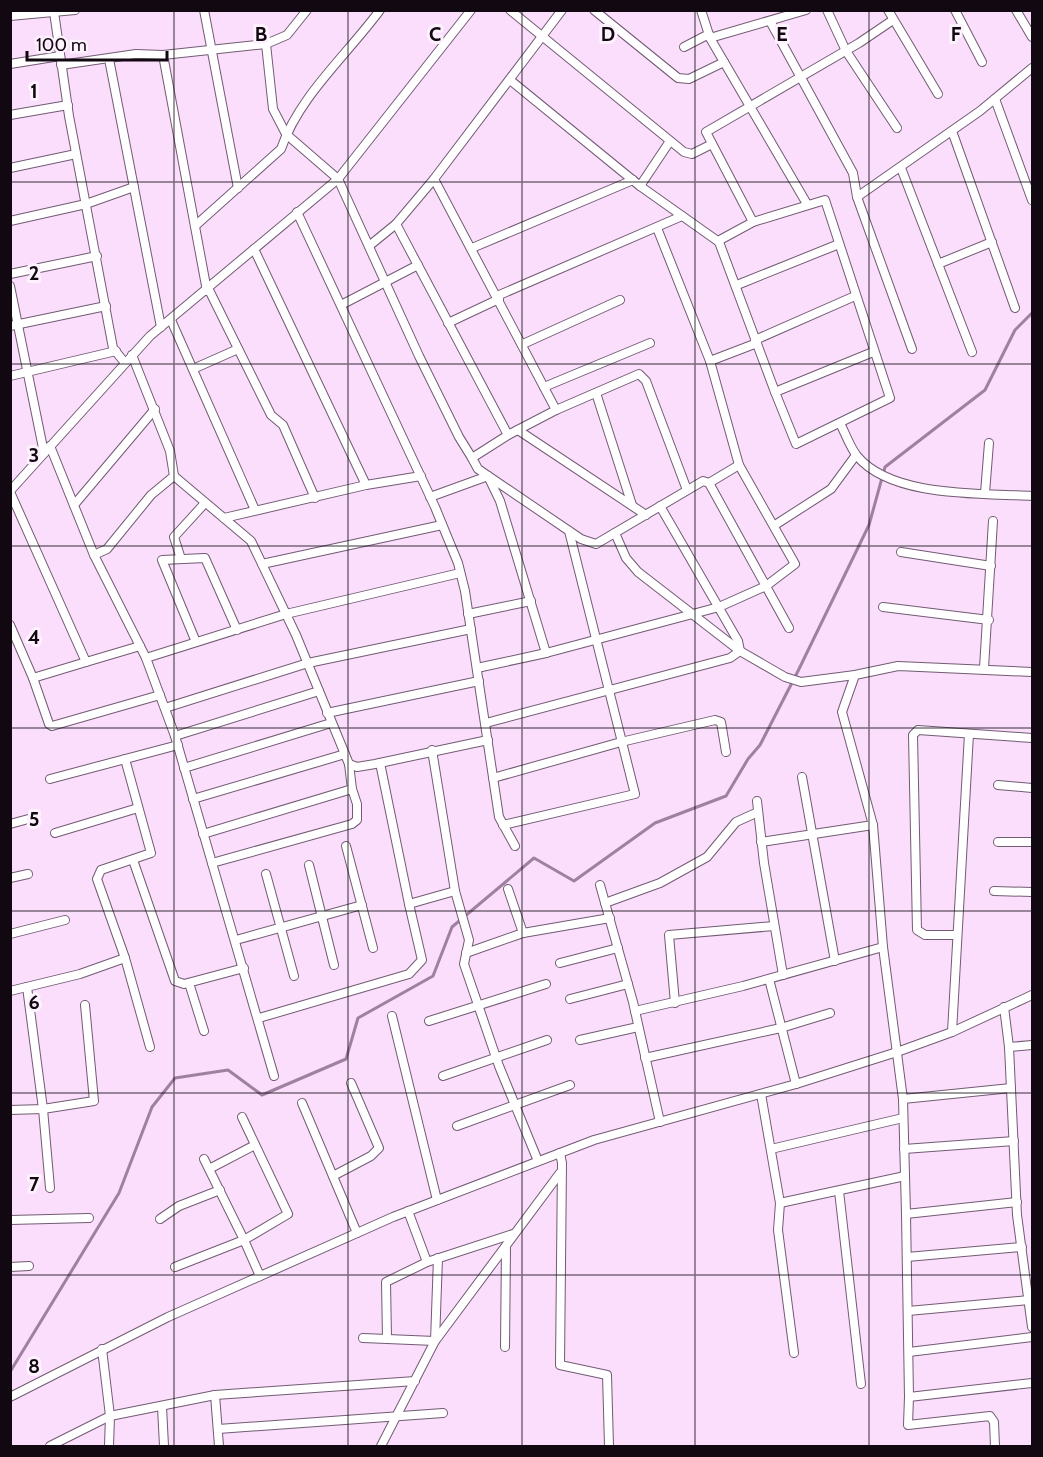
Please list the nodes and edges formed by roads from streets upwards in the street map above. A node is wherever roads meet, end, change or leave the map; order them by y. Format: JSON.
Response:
{"nodes":[{"id":1,"x":75,"y":10,"type":"edge"},
{"id":2,"x":204,"y":10,"type":"edge"},
{"id":3,"x":307,"y":10,"type":"edge"},
{"id":4,"x":380,"y":10,"type":"edge"},
{"id":5,"x":471,"y":10,"type":"edge"},
{"id":6,"x":510,"y":10,"type":"edge"},
{"id":7,"x":562,"y":10,"type":"edge"},
{"id":8,"x":594,"y":10,"type":"edge"},
{"id":9,"x":700,"y":10,"type":"edge"},
{"id":10,"x":776,"y":10,"type":"edge"},
{"id":11,"x":806,"y":10,"type":"edge"},
{"id":12,"x":827,"y":10,"type":"edge"},
{"id":13,"x":888,"y":10,"type":"edge"},
{"id":14,"x":956,"y":10,"type":"edge"},
{"id":15,"x":1016,"y":10,"type":"edge"},
{"id":16,"x":54,"y":12,"type":"junction"},
{"id":17,"x":24,"y":13,"type":"edge"},
{"id":18,"x":10,"y":16,"type":"edge"},
{"id":19,"x":781,"y":18,"type":"junction"},
{"id":20,"x":893,"y":20,"type":"junction"},
{"id":21,"x":770,"y":21,"type":"junction"},
{"id":22,"x":710,"y":36,"type":"junction"},
{"id":23,"x":1032,"y":37,"type":"edge"},
{"id":24,"x":542,"y":38,"type":"junction"},
{"id":25,"x":267,"y":44,"type":"junction"},
{"id":26,"x":684,"y":47,"type":"dead end"},
{"id":27,"x":211,"y":49,"type":"junction"},
{"id":28,"x":846,"y":51,"type":"junction"},
{"id":29,"x":163,"y":55,"type":"junction"},
{"id":30,"x":109,"y":58,"type":"junction"},
{"id":31,"x":61,"y":61,"type":"junction"},
{"id":32,"x":724,"y":62,"type":"junction"},
{"id":33,"x":982,"y":62,"type":"dead end"},
{"id":34,"x":10,"y":64,"type":"edge"},
{"id":35,"x":1032,"y":68,"type":"edge"},
{"id":36,"x":799,"y":77,"type":"junction"},
{"id":37,"x":510,"y":80,"type":"junction"},
{"id":38,"x":938,"y":94,"type":"dead end"},
{"id":39,"x":995,"y":99,"type":"junction"},
{"id":40,"x":68,"y":105,"type":"junction"},
{"id":41,"x":750,"y":106,"type":"junction"},
{"id":42,"x":10,"y":115,"type":"edge"},
{"id":43,"x":897,"y":128,"type":"dead end"},
{"id":44,"x":952,"y":131,"type":"junction"},
{"id":45,"x":286,"y":134,"type":"junction"},
{"id":46,"x":670,"y":141,"type":"junction"},
{"id":47,"x":712,"y":144,"type":"junction"},
{"id":48,"x":76,"y":154,"type":"junction"},
{"id":49,"x":10,"y":168,"type":"edge"},
{"id":50,"x":901,"y":168,"type":"junction"},
{"id":51,"x":338,"y":179,"type":"junction"},
{"id":52,"x":434,"y":179,"type":"junction"},
{"id":53,"x":633,"y":180,"type":"junction"},
{"id":54,"x":640,"y":186,"type":"junction"},
{"id":55,"x":134,"y":188,"type":"junction"},
{"id":56,"x":238,"y":188,"type":"junction"},
{"id":57,"x":857,"y":197,"type":"junction"},
{"id":58,"x":1032,"y":200,"type":"edge"},
{"id":59,"x":86,"y":204,"type":"junction"},
{"id":60,"x":807,"y":204,"type":"junction"},
{"id":61,"x":297,"y":212,"type":"junction"},
{"id":62,"x":682,"y":216,"type":"junction"},
{"id":63,"x":10,"y":221,"type":"edge"},
{"id":64,"x":753,"y":222,"type":"junction"},
{"id":65,"x":396,"y":224,"type":"junction"},
{"id":66,"x":195,"y":226,"type":"junction"},
{"id":67,"x":657,"y":228,"type":"junction"},
{"id":68,"x":718,"y":241,"type":"junction"},
{"id":69,"x":992,"y":242,"type":"junction"},
{"id":70,"x":839,"y":244,"type":"junction"},
{"id":71,"x":369,"y":246,"type":"junction"},
{"id":72,"x":472,"y":248,"type":"junction"},
{"id":73,"x":254,"y":249,"type":"junction"},
{"id":74,"x":97,"y":256,"type":"junction"},
{"id":75,"x":938,"y":264,"type":"junction"},
{"id":76,"x":418,"y":266,"type":"junction"},
{"id":77,"x":10,"y":274,"type":"edge"},
{"id":78,"x":385,"y":282,"type":"junction"},
{"id":79,"x":737,"y":285,"type":"junction"},
{"id":80,"x":10,"y":286,"type":"edge"},
{"id":81,"x":208,"y":290,"type":"junction"},
{"id":82,"x":855,"y":296,"type":"junction"},
{"id":83,"x":498,"y":298,"type":"junction"},
{"id":84,"x":620,"y":300,"type":"dead end"},
{"id":85,"x":341,"y":305,"type":"junction"},
{"id":86,"x":106,"y":306,"type":"junction"},
{"id":87,"x":1016,"y":308,"type":"dead end"},
{"id":88,"x":171,"y":320,"type":"junction"},
{"id":89,"x":448,"y":322,"type":"junction"},
{"id":90,"x":14,"y":325,"type":"edge"},
{"id":91,"x":161,"y":327,"type":"junction"},
{"id":92,"x":756,"y":341,"type":"junction"},
{"id":93,"x":650,"y":343,"type":"dead end"},
{"id":94,"x":523,"y":344,"type":"junction"},
{"id":95,"x":238,"y":349,"type":"junction"},
{"id":96,"x":912,"y":349,"type":"dead end"},
{"id":97,"x":116,"y":351,"type":"junction"},
{"id":98,"x":873,"y":352,"type":"junction"},
{"id":99,"x":972,"y":352,"type":"dead end"},
{"id":100,"x":132,"y":355,"type":"junction"},
{"id":101,"x":710,"y":362,"type":"junction"},
{"id":102,"x":125,"y":363,"type":"junction"},
{"id":103,"x":193,"y":369,"type":"junction"},
{"id":104,"x":28,"y":372,"type":"junction"},
{"id":105,"x":10,"y":376,"type":"edge"},
{"id":106,"x":544,"y":387,"type":"junction"},
{"id":107,"x":775,"y":392,"type":"junction"},
{"id":108,"x":596,"y":393,"type":"junction"},
{"id":109,"x":155,"y":409,"type":"junction"},
{"id":110,"x":556,"y":410,"type":"junction"},
{"id":111,"x":840,"y":423,"type":"junction"},
{"id":112,"x":518,"y":430,"type":"junction"},
{"id":113,"x":508,"y":435,"type":"junction"},
{"id":114,"x":989,"y":443,"type":"dead end"},
{"id":115,"x":50,"y":446,"type":"junction"},
{"id":116,"x":44,"y":453,"type":"junction"},
{"id":117,"x":856,"y":455,"type":"junction"},
{"id":118,"x":472,"y":458,"type":"junction"},
{"id":119,"x":739,"y":465,"type":"junction"},
{"id":120,"x":174,"y":476,"type":"junction"},
{"id":121,"x":421,"y":476,"type":"junction"},
{"id":122,"x":488,"y":476,"type":"junction"},
{"id":123,"x":709,"y":483,"type":"junction"},
{"id":124,"x":366,"y":485,"type":"junction"},
{"id":125,"x":687,"y":490,"type":"junction"},
{"id":126,"x":10,"y":491,"type":"edge"},
{"id":127,"x":985,"y":493,"type":"junction"},
{"id":128,"x":430,"y":496,"type":"junction"},
{"id":129,"x":1032,"y":496,"type":"edge"},
{"id":130,"x":315,"y":498,"type":"junction"},
{"id":131,"x":205,"y":503,"type":"junction"},
{"id":132,"x":632,"y":504,"type":"junction"},
{"id":133,"x":74,"y":505,"type":"junction"},
{"id":134,"x":660,"y":506,"type":"junction"},
{"id":135,"x":255,"y":510,"type":"junction"},
{"id":136,"x":646,"y":515,"type":"junction"},
{"id":137,"x":224,"y":518,"type":"junction"},
{"id":138,"x":993,"y":521,"type":"dead end"},
{"id":139,"x":442,"y":525,"type":"junction"},
{"id":140,"x":775,"y":525,"type":"junction"},
{"id":141,"x":569,"y":531,"type":"junction"},
{"id":142,"x":615,"y":533,"type":"junction"},
{"id":143,"x":901,"y":552,"type":"dead end"},
{"id":144,"x":94,"y":555,"type":"junction"},
{"id":145,"x":181,"y":559,"type":"junction"},
{"id":146,"x":262,"y":564,"type":"junction"},
{"id":147,"x":991,"y":566,"type":"junction"},
{"id":148,"x":460,"y":573,"type":"junction"},
{"id":149,"x":766,"y":586,"type":"junction"},
{"id":150,"x":531,"y":601,"type":"junction"},
{"id":151,"x":719,"y":607,"type":"junction"},
{"id":152,"x":884,"y":607,"type":"dead end"},
{"id":153,"x":286,"y":614,"type":"junction"},
{"id":154,"x":468,"y":614,"type":"junction"},
{"id":155,"x":693,"y":615,"type":"junction"},
{"id":156,"x":989,"y":620,"type":"junction"},
{"id":157,"x":10,"y":625,"type":"edge"},
{"id":158,"x":789,"y":628,"type":"dead end"},
{"id":159,"x":471,"y":629,"type":"junction"},
{"id":160,"x":237,"y":630,"type":"junction"},
{"id":161,"x":597,"y":640,"type":"junction"},
{"id":162,"x":196,"y":642,"type":"junction"},
{"id":163,"x":140,"y":646,"type":"junction"},
{"id":164,"x":740,"y":651,"type":"junction"},
{"id":165,"x":546,"y":653,"type":"junction"},
{"id":166,"x":146,"y":658,"type":"junction"},
{"id":167,"x":86,"y":662,"type":"junction"},
{"id":168,"x":308,"y":663,"type":"junction"},
{"id":169,"x":477,"y":668,"type":"junction"},
{"id":170,"x":984,"y":668,"type":"junction"},
{"id":171,"x":1032,"y":672,"type":"edge"},
{"id":172,"x":855,"y":675,"type":"junction"},
{"id":173,"x":33,"y":678,"type":"junction"},
{"id":174,"x":479,"y":681,"type":"junction"},
{"id":175,"x":608,"y":690,"type":"junction"},
{"id":176,"x":319,"y":691,"type":"junction"},
{"id":177,"x":160,"y":695,"type":"junction"},
{"id":178,"x":165,"y":708,"type":"junction"},
{"id":179,"x":327,"y":713,"type":"junction"},
{"id":180,"x":331,"y":723,"type":"junction"},
{"id":181,"x":486,"y":723,"type":"junction"},
{"id":182,"x":969,"y":734,"type":"junction"},
{"id":183,"x":1032,"y":738,"type":"edge"},
{"id":184,"x":176,"y":740,"type":"junction"},
{"id":185,"x":488,"y":740,"type":"junction"},
{"id":186,"x":621,"y":742,"type":"junction"},
{"id":187,"x":432,"y":750,"type":"junction"},
{"id":188,"x":726,"y":752,"type":"dead end"},
{"id":189,"x":345,"y":754,"type":"junction"},
{"id":190,"x":125,"y":759,"type":"junction"},
{"id":191,"x":380,"y":763,"type":"junction"},
{"id":192,"x":349,"y":764,"type":"junction"},
{"id":193,"x":184,"y":768,"type":"junction"},
{"id":194,"x":802,"y":777,"type":"dead end"},
{"id":195,"x":493,"y":778,"type":"junction"},
{"id":196,"x":50,"y":779,"type":"dead end"},
{"id":197,"x":999,"y":785,"type":"dead end"},
{"id":198,"x":1032,"y":788,"type":"edge"},
{"id":199,"x":352,"y":789,"type":"junction"},
{"id":200,"x":193,"y":799,"type":"junction"},
{"id":201,"x":757,"y":801,"type":"dead end"},
{"id":202,"x":138,"y":808,"type":"junction"},
{"id":203,"x":758,"y":812,"type":"junction"},
{"id":204,"x":32,"y":818,"type":"dead end"},
{"id":205,"x":10,"y":824,"type":"edge"},
{"id":206,"x":503,"y":825,"type":"junction"},
{"id":207,"x":873,"y":825,"type":"junction"},
{"id":208,"x":55,"y":833,"type":"dead end"},
{"id":209,"x":203,"y":834,"type":"junction"},
{"id":210,"x":812,"y":836,"type":"junction"},
{"id":211,"x":761,"y":842,"type":"junction"},
{"id":212,"x":998,"y":842,"type":"dead end"},
{"id":213,"x":1032,"y":842,"type":"edge"},
{"id":214,"x":346,"y":846,"type":"dead end"},
{"id":215,"x":515,"y":846,"type":"dead end"},
{"id":216,"x":133,"y":860,"type":"junction"},
{"id":217,"x":212,"y":863,"type":"junction"},
{"id":218,"x":309,"y":866,"type":"dead end"},
{"id":219,"x":28,"y":873,"type":"dead end"},
{"id":220,"x":266,"y":874,"type":"dead end"},
{"id":221,"x":10,"y":878,"type":"edge"},
{"id":222,"x":600,"y":885,"type":"dead end"},
{"id":223,"x":508,"y":889,"type":"dead end"},
{"id":224,"x":454,"y":891,"type":"junction"},
{"id":225,"x":994,"y":891,"type":"dead end"},
{"id":226,"x":1032,"y":892,"type":"edge"},
{"id":227,"x":606,"y":903,"type":"junction"},
{"id":228,"x":409,"y":904,"type":"junction"},
{"id":229,"x":362,"y":905,"type":"junction"},
{"id":230,"x":321,"y":916,"type":"junction"},
{"id":231,"x":610,"y":918,"type":"junction"},
{"id":232,"x":65,"y":920,"type":"dead end"},
{"id":233,"x":774,"y":926,"type":"junction"},
{"id":234,"x":280,"y":927,"type":"junction"},
{"id":235,"x":523,"y":933,"type":"junction"},
{"id":236,"x":10,"y":934,"type":"edge"},
{"id":237,"x":957,"y":935,"type":"junction"},
{"id":238,"x":236,"y":940,"type":"junction"},
{"id":239,"x":883,"y":947,"type":"junction"},
{"id":240,"x":373,"y":948,"type":"dead end"},
{"id":241,"x":618,"y":948,"type":"junction"},
{"id":242,"x":466,"y":953,"type":"junction"},
{"id":243,"x":124,"y":958,"type":"junction"},
{"id":244,"x":835,"y":961,"type":"junction"},
{"id":245,"x":560,"y":963,"type":"dead end"},
{"id":246,"x":334,"y":965,"type":"dead end"},
{"id":247,"x":244,"y":968,"type":"junction"},
{"id":248,"x":783,"y":975,"type":"junction"},
{"id":249,"x":294,"y":976,"type":"dead end"},
{"id":250,"x":769,"y":979,"type":"junction"},
{"id":251,"x":189,"y":983,"type":"junction"},
{"id":252,"x":546,"y":984,"type":"dead end"},
{"id":253,"x":628,"y":984,"type":"junction"},
{"id":254,"x":27,"y":987,"type":"junction"},
{"id":255,"x":10,"y":991,"type":"edge"},
{"id":256,"x":1032,"y":995,"type":"edge"},
{"id":257,"x":570,"y":999,"type":"dead end"},
{"id":258,"x":675,"y":1003,"type":"junction"},
{"id":259,"x":85,"y":1005,"type":"dead end"},
{"id":260,"x":479,"y":1007,"type":"junction"},
{"id":261,"x":1004,"y":1007,"type":"junction"},
{"id":262,"x":635,"y":1011,"type":"junction"},
{"id":263,"x":830,"y":1013,"type":"dead end"},
{"id":264,"x":392,"y":1016,"type":"dead end"},
{"id":265,"x":259,"y":1018,"type":"junction"},
{"id":266,"x":429,"y":1021,"type":"dead end"},
{"id":267,"x":638,"y":1027,"type":"junction"},
{"id":268,"x":782,"y":1028,"type":"junction"},
{"id":269,"x":204,"y":1031,"type":"dead end"},
{"id":270,"x":952,"y":1032,"type":"junction"},
{"id":271,"x":547,"y":1040,"type":"dead end"},
{"id":272,"x":580,"y":1040,"type":"dead end"},
{"id":273,"x":1032,"y":1045,"type":"edge"},
{"id":274,"x":150,"y":1047,"type":"dead end"},
{"id":275,"x":1009,"y":1047,"type":"junction"},
{"id":276,"x":897,"y":1052,"type":"junction"},
{"id":277,"x":645,"y":1058,"type":"junction"},
{"id":278,"x":496,"y":1059,"type":"junction"},
{"id":279,"x":274,"y":1076,"type":"dead end"},
{"id":280,"x":443,"y":1076,"type":"dead end"},
{"id":281,"x":351,"y":1083,"type":"dead end"},
{"id":282,"x":796,"y":1084,"type":"junction"},
{"id":283,"x":570,"y":1085,"type":"dead end"},
{"id":284,"x":1011,"y":1088,"type":"junction"},
{"id":285,"x":761,"y":1094,"type":"junction"},
{"id":286,"x":903,"y":1099,"type":"junction"},
{"id":287,"x":302,"y":1103,"type":"dead end"},
{"id":288,"x":515,"y":1106,"type":"junction"},
{"id":289,"x":43,"y":1109,"type":"junction"},
{"id":290,"x":10,"y":1110,"type":"edge"},
{"id":291,"x":242,"y":1117,"type":"dead end"},
{"id":292,"x":903,"y":1118,"type":"junction"},
{"id":293,"x":660,"y":1122,"type":"junction"},
{"id":294,"x":457,"y":1126,"type":"dead end"},
{"id":295,"x":1014,"y":1142,"type":"junction"},
{"id":296,"x":255,"y":1145,"type":"junction"},
{"id":297,"x":771,"y":1149,"type":"junction"},
{"id":298,"x":904,"y":1149,"type":"junction"},
{"id":299,"x":560,"y":1153,"type":"junction"},
{"id":300,"x":204,"y":1159,"type":"dead end"},
{"id":301,"x":538,"y":1161,"type":"junction"},
{"id":302,"x":209,"y":1169,"type":"junction"},
{"id":303,"x":561,"y":1172,"type":"junction"},
{"id":304,"x":333,"y":1176,"type":"junction"},
{"id":305,"x":905,"y":1176,"type":"junction"},
{"id":306,"x":50,"y":1188,"type":"dead end"},
{"id":307,"x":219,"y":1190,"type":"junction"},
{"id":308,"x":839,"y":1191,"type":"junction"},
{"id":309,"x":437,"y":1200,"type":"junction"},
{"id":310,"x":1017,"y":1202,"type":"junction"},
{"id":311,"x":780,"y":1203,"type":"junction"},
{"id":312,"x":408,"y":1211,"type":"junction"},
{"id":313,"x":906,"y":1214,"type":"junction"},
{"id":314,"x":89,"y":1218,"type":"dead end"},
{"id":315,"x":10,"y":1220,"type":"edge"},
{"id":316,"x":160,"y":1220,"type":"dead end"},
{"id":317,"x":357,"y":1233,"type":"junction"},
{"id":318,"x":513,"y":1234,"type":"junction"},
{"id":319,"x":244,"y":1240,"type":"junction"},
{"id":320,"x":506,"y":1246,"type":"junction"},
{"id":321,"x":1022,"y":1247,"type":"junction"},
{"id":322,"x":907,"y":1257,"type":"junction"},
{"id":323,"x":438,"y":1258,"type":"junction"},
{"id":324,"x":427,"y":1262,"type":"junction"},
{"id":325,"x":29,"y":1266,"type":"dead end"},
{"id":326,"x":10,"y":1267,"type":"edge"},
{"id":327,"x":175,"y":1268,"type":"dead end"},
{"id":328,"x":260,"y":1276,"type":"junction"},
{"id":329,"x":1029,"y":1300,"type":"junction"},
{"id":330,"x":908,"y":1311,"type":"junction"},
{"id":331,"x":1032,"y":1328,"type":"edge"},
{"id":332,"x":1032,"y":1337,"type":"edge"},
{"id":333,"x":363,"y":1338,"type":"dead end"},
{"id":334,"x":387,"y":1338,"type":"junction"},
{"id":335,"x":435,"y":1341,"type":"junction"},
{"id":336,"x":505,"y":1347,"type":"dead end"},
{"id":337,"x":102,"y":1349,"type":"junction"},
{"id":338,"x":909,"y":1352,"type":"junction"},
{"id":339,"x":794,"y":1353,"type":"dead end"},
{"id":340,"x":415,"y":1381,"type":"junction"},
{"id":341,"x":1032,"y":1383,"type":"edge"},
{"id":342,"x":861,"y":1384,"type":"dead end"},
{"id":343,"x":215,"y":1395,"type":"junction"},
{"id":344,"x":10,"y":1397,"type":"edge"},
{"id":345,"x":909,"y":1397,"type":"junction"},
{"id":346,"x":162,"y":1407,"type":"junction"},
{"id":347,"x":443,"y":1413,"type":"dead end"},
{"id":348,"x":110,"y":1416,"type":"junction"},
{"id":349,"x":395,"y":1417,"type":"junction"},
{"id":350,"x":218,"y":1429,"type":"junction"},
{"id":351,"x":54,"y":1446,"type":"edge"},
{"id":352,"x":109,"y":1446,"type":"edge"},
{"id":353,"x":164,"y":1446,"type":"edge"},
{"id":354,"x":219,"y":1446,"type":"edge"},
{"id":355,"x":381,"y":1446,"type":"edge"},
{"id":356,"x":609,"y":1446,"type":"edge"},
{"id":357,"x":995,"y":1446,"type":"edge"}],
"edges":[{"from":1,"to":16,"type":"street"},
{"from":2,"to":27,"type":"street"},
{"from":3,"to":25,"type":"street"},
{"from":4,"to":45,"type":"street"},
{"from":5,"to":51,"type":"street"},
{"from":6,"to":24,"type":"street"},
{"from":7,"to":24,"type":"street"},
{"from":8,"to":32,"type":"street"},
{"from":9,"to":22,"type":"street"},
{"from":10,"to":19,"type":"street"},
{"from":11,"to":19,"type":"street"},
{"from":12,"to":28,"type":"street"},
{"from":13,"to":20,"type":"street"},
{"from":14,"to":33,"type":"street"},
{"from":15,"to":23,"type":"street"},
{"from":16,"to":17,"type":"street"},
{"from":16,"to":31,"type":"street"},
{"from":17,"to":18,"type":"street"},
{"from":19,"to":21,"type":"street"},
{"from":20,"to":28,"type":"street"},
{"from":20,"to":38,"type":"street"},
{"from":21,"to":22,"type":"street"},
{"from":21,"to":36,"type":"street"},
{"from":22,"to":26,"type":"street"},
{"from":22,"to":32,"type":"street"},
{"from":24,"to":37,"type":"street"},
{"from":24,"to":46,"type":"street"},
{"from":25,"to":27,"type":"street"},
{"from":25,"to":45,"type":"street"},
{"from":27,"to":29,"type":"street"},
{"from":27,"to":56,"type":"street"},
{"from":28,"to":36,"type":"street"},
{"from":28,"to":43,"type":"street"},
{"from":29,"to":30,"type":"street"},
{"from":29,"to":66,"type":"street"},
{"from":30,"to":31,"type":"street"},
{"from":30,"to":55,"type":"street"},
{"from":31,"to":34,"type":"street"},
{"from":31,"to":40,"type":"street"},
{"from":32,"to":41,"type":"street"},
{"from":35,"to":39,"type":"street"},
{"from":36,"to":41,"type":"street"},
{"from":36,"to":57,"type":"street"},
{"from":37,"to":52,"type":"street"},
{"from":37,"to":53,"type":"street"},
{"from":39,"to":44,"type":"street"},
{"from":39,"to":58,"type":"street"},
{"from":40,"to":42,"type":"street"},
{"from":40,"to":48,"type":"street"},
{"from":41,"to":47,"type":"street"},
{"from":41,"to":60,"type":"street"},
{"from":44,"to":50,"type":"street"},
{"from":44,"to":69,"type":"street"},
{"from":45,"to":51,"type":"street"},
{"from":45,"to":56,"type":"street"},
{"from":46,"to":47,"type":"street"},
{"from":46,"to":54,"type":"street"},
{"from":47,"to":64,"type":"street"},
{"from":48,"to":49,"type":"street"},
{"from":48,"to":59,"type":"street"},
{"from":50,"to":57,"type":"street"},
{"from":50,"to":75,"type":"street"},
{"from":51,"to":61,"type":"street"},
{"from":51,"to":71,"type":"street"},
{"from":52,"to":65,"type":"street"},
{"from":52,"to":72,"type":"street"},
{"from":53,"to":54,"type":"street"},
{"from":53,"to":72,"type":"street"},
{"from":54,"to":62,"type":"street"},
{"from":55,"to":59,"type":"street"},
{"from":55,"to":91,"type":"street"},
{"from":56,"to":66,"type":"street"},
{"from":57,"to":96,"type":"street"},
{"from":59,"to":63,"type":"street"},
{"from":59,"to":74,"type":"street"},
{"from":60,"to":64,"type":"street"},
{"from":60,"to":70,"type":"street"},
{"from":61,"to":73,"type":"street"},
{"from":61,"to":85,"type":"street"},
{"from":62,"to":67,"type":"street"},
{"from":62,"to":68,"type":"street"},
{"from":64,"to":68,"type":"street"},
{"from":65,"to":71,"type":"street"},
{"from":65,"to":76,"type":"street"},
{"from":66,"to":81,"type":"street"},
{"from":67,"to":83,"type":"street"},
{"from":67,"to":101,"type":"street"},
{"from":68,"to":79,"type":"street"},
{"from":69,"to":75,"type":"street"},
{"from":69,"to":87,"type":"street"},
{"from":70,"to":79,"type":"street"},
{"from":70,"to":82,"type":"street"},
{"from":71,"to":78,"type":"street"},
{"from":72,"to":83,"type":"street"},
{"from":73,"to":81,"type":"street"},
{"from":73,"to":124,"type":"street"},
{"from":74,"to":77,"type":"street"},
{"from":74,"to":86,"type":"street"},
{"from":75,"to":99,"type":"street"},
{"from":76,"to":78,"type":"street"},
{"from":76,"to":89,"type":"street"},
{"from":78,"to":85,"type":"street"},
{"from":78,"to":118,"type":"street"},
{"from":79,"to":92,"type":"street"},
{"from":80,"to":90,"type":"street"},
{"from":81,"to":88,"type":"street"},
{"from":81,"to":95,"type":"street"},
{"from":82,"to":92,"type":"street"},
{"from":82,"to":98,"type":"street"},
{"from":83,"to":89,"type":"street"},
{"from":83,"to":94,"type":"street"},
{"from":84,"to":94,"type":"street"},
{"from":85,"to":121,"type":"street"},
{"from":86,"to":90,"type":"street"},
{"from":86,"to":97,"type":"street"},
{"from":88,"to":91,"type":"street"},
{"from":88,"to":103,"type":"street"},
{"from":89,"to":113,"type":"street"},
{"from":90,"to":104,"type":"street"},
{"from":91,"to":100,"type":"street"},
{"from":92,"to":101,"type":"street"},
{"from":92,"to":107,"type":"street"},
{"from":93,"to":106,"type":"street"},
{"from":94,"to":106,"type":"street"},
{"from":95,"to":103,"type":"street"},
{"from":95,"to":130,"type":"street"},
{"from":97,"to":102,"type":"street"},
{"from":97,"to":104,"type":"street"},
{"from":98,"to":107,"type":"street"},
{"from":98,"to":111,"type":"street"},
{"from":100,"to":102,"type":"street"},
{"from":100,"to":109,"type":"street"},
{"from":101,"to":119,"type":"street"},
{"from":102,"to":115,"type":"street"},
{"from":103,"to":135,"type":"street"},
{"from":104,"to":105,"type":"street"},
{"from":104,"to":116,"type":"street"},
{"from":106,"to":110,"type":"street"},
{"from":107,"to":111,"type":"street"},
{"from":108,"to":110,"type":"street"},
{"from":108,"to":125,"type":"street"},
{"from":108,"to":132,"type":"street"},
{"from":109,"to":120,"type":"street"},
{"from":109,"to":133,"type":"street"},
{"from":110,"to":112,"type":"street"},
{"from":111,"to":117,"type":"street"},
{"from":112,"to":113,"type":"street"},
{"from":112,"to":132,"type":"street"},
{"from":113,"to":118,"type":"street"},
{"from":114,"to":127,"type":"street"},
{"from":115,"to":116,"type":"street"},
{"from":115,"to":133,"type":"street"},
{"from":116,"to":126,"type":"street"},
{"from":117,"to":127,"type":"street"},
{"from":117,"to":140,"type":"street"},
{"from":118,"to":122,"type":"street"},
{"from":119,"to":123,"type":"street"},
{"from":119,"to":140,"type":"street"},
{"from":120,"to":131,"type":"street"},
{"from":120,"to":144,"type":"street"},
{"from":121,"to":124,"type":"street"},
{"from":121,"to":128,"type":"street"},
{"from":122,"to":128,"type":"street"},
{"from":122,"to":141,"type":"street"},
{"from":122,"to":150,"type":"street"},
{"from":123,"to":125,"type":"street"},
{"from":123,"to":149,"type":"street"},
{"from":124,"to":130,"type":"street"},
{"from":125,"to":134,"type":"street"},
{"from":126,"to":167,"type":"street"},
{"from":127,"to":129,"type":"street"},
{"from":128,"to":139,"type":"street"},
{"from":130,"to":135,"type":"street"},
{"from":131,"to":137,"type":"street"},
{"from":131,"to":145,"type":"street"},
{"from":132,"to":136,"type":"street"},
{"from":133,"to":144,"type":"street"},
{"from":134,"to":136,"type":"street"},
{"from":134,"to":151,"type":"street"},
{"from":135,"to":137,"type":"street"},
{"from":136,"to":142,"type":"street"},
{"from":137,"to":146,"type":"street"},
{"from":138,"to":147,"type":"street"},
{"from":139,"to":146,"type":"street"},
{"from":139,"to":148,"type":"street"},
{"from":140,"to":149,"type":"street"},
{"from":141,"to":142,"type":"street"},
{"from":141,"to":161,"type":"street"},
{"from":142,"to":155,"type":"street"},
{"from":143,"to":147,"type":"street"},
{"from":144,"to":163,"type":"street"},
{"from":145,"to":160,"type":"street"},
{"from":145,"to":162,"type":"street"},
{"from":146,"to":153,"type":"street"},
{"from":147,"to":156,"type":"street"},
{"from":148,"to":153,"type":"street"},
{"from":148,"to":154,"type":"street"},
{"from":149,"to":151,"type":"street"},
{"from":149,"to":158,"type":"street"},
{"from":150,"to":154,"type":"street"},
{"from":150,"to":165,"type":"street"},
{"from":151,"to":155,"type":"street"},
{"from":151,"to":164,"type":"street"},
{"from":152,"to":156,"type":"street"},
{"from":153,"to":160,"type":"street"},
{"from":153,"to":168,"type":"street"},
{"from":154,"to":159,"type":"street"},
{"from":155,"to":161,"type":"street"},
{"from":155,"to":164,"type":"street"},
{"from":156,"to":170,"type":"street"},
{"from":157,"to":173,"type":"street"},
{"from":159,"to":168,"type":"street"},
{"from":159,"to":169,"type":"street"},
{"from":160,"to":162,"type":"street"},
{"from":161,"to":165,"type":"street"},
{"from":161,"to":175,"type":"street"},
{"from":162,"to":166,"type":"street"},
{"from":163,"to":166,"type":"street"},
{"from":163,"to":167,"type":"street"},
{"from":164,"to":172,"type":"street"},
{"from":164,"to":175,"type":"street"},
{"from":165,"to":169,"type":"street"},
{"from":166,"to":177,"type":"street"},
{"from":167,"to":173,"type":"street"},
{"from":168,"to":176,"type":"street"},
{"from":168,"to":178,"type":"street"},
{"from":169,"to":174,"type":"street"},
{"from":170,"to":171,"type":"street"},
{"from":170,"to":172,"type":"street"},
{"from":172,"to":207,"type":"street"},
{"from":173,"to":177,"type":"street"},
{"from":174,"to":179,"type":"street"},
{"from":174,"to":181,"type":"street"},
{"from":175,"to":181,"type":"street"},
{"from":175,"to":186,"type":"street"},
{"from":176,"to":179,"type":"street"},
{"from":176,"to":184,"type":"street"},
{"from":177,"to":178,"type":"street"},
{"from":178,"to":184,"type":"street"},
{"from":179,"to":180,"type":"street"},
{"from":180,"to":189,"type":"street"},
{"from":180,"to":193,"type":"street"},
{"from":181,"to":185,"type":"street"},
{"from":182,"to":183,"type":"street"},
{"from":182,"to":237,"type":"street"},
{"from":182,"to":237,"type":"street"},
{"from":184,"to":190,"type":"street"},
{"from":184,"to":193,"type":"street"},
{"from":185,"to":187,"type":"street"},
{"from":185,"to":195,"type":"street"},
{"from":186,"to":188,"type":"street"},
{"from":186,"to":195,"type":"street"},
{"from":186,"to":206,"type":"street"},
{"from":187,"to":191,"type":"street"},
{"from":187,"to":224,"type":"street"},
{"from":189,"to":192,"type":"street"},
{"from":189,"to":200,"type":"street"},
{"from":190,"to":196,"type":"street"},
{"from":190,"to":202,"type":"street"},
{"from":191,"to":192,"type":"street"},
{"from":191,"to":228,"type":"street"},
{"from":192,"to":199,"type":"street"},
{"from":193,"to":200,"type":"street"},
{"from":194,"to":210,"type":"street"},
{"from":195,"to":206,"type":"street"},
{"from":197,"to":198,"type":"street"},
{"from":199,"to":209,"type":"street"},
{"from":199,"to":217,"type":"street"},
{"from":200,"to":209,"type":"street"},
{"from":201,"to":203,"type":"street"},
{"from":202,"to":208,"type":"street"},
{"from":202,"to":216,"type":"street"},
{"from":203,"to":211,"type":"street"},
{"from":203,"to":227,"type":"street"},
{"from":204,"to":205,"type":"street"},
{"from":206,"to":215,"type":"street"},
{"from":207,"to":210,"type":"street"},
{"from":207,"to":239,"type":"street"},
{"from":209,"to":217,"type":"street"},
{"from":210,"to":211,"type":"street"},
{"from":210,"to":244,"type":"street"},
{"from":211,"to":233,"type":"street"},
{"from":212,"to":213,"type":"street"},
{"from":214,"to":229,"type":"street"},
{"from":216,"to":243,"type":"street"},
{"from":216,"to":251,"type":"street"},
{"from":217,"to":238,"type":"street"},
{"from":218,"to":230,"type":"street"},
{"from":219,"to":221,"type":"street"},
{"from":220,"to":234,"type":"street"},
{"from":222,"to":227,"type":"street"},
{"from":223,"to":235,"type":"street"},
{"from":224,"to":228,"type":"street"},
{"from":224,"to":242,"type":"street"},
{"from":225,"to":226,"type":"street"},
{"from":227,"to":231,"type":"street"},
{"from":228,"to":265,"type":"street"},
{"from":229,"to":230,"type":"street"},
{"from":229,"to":240,"type":"street"},
{"from":230,"to":234,"type":"street"},
{"from":230,"to":246,"type":"street"},
{"from":231,"to":235,"type":"street"},
{"from":231,"to":241,"type":"street"},
{"from":232,"to":236,"type":"street"},
{"from":233,"to":248,"type":"street"},
{"from":233,"to":258,"type":"street"},
{"from":234,"to":238,"type":"street"},
{"from":234,"to":249,"type":"street"},
{"from":235,"to":242,"type":"street"},
{"from":237,"to":270,"type":"street"},
{"from":238,"to":247,"type":"street"},
{"from":239,"to":244,"type":"street"},
{"from":239,"to":276,"type":"street"},
{"from":241,"to":245,"type":"street"},
{"from":241,"to":253,"type":"street"},
{"from":242,"to":260,"type":"street"},
{"from":243,"to":254,"type":"street"},
{"from":243,"to":274,"type":"street"},
{"from":244,"to":248,"type":"street"},
{"from":247,"to":251,"type":"street"},
{"from":247,"to":265,"type":"street"},
{"from":248,"to":250,"type":"street"},
{"from":250,"to":258,"type":"street"},
{"from":250,"to":268,"type":"street"},
{"from":251,"to":269,"type":"street"},
{"from":252,"to":260,"type":"street"},
{"from":253,"to":257,"type":"street"},
{"from":253,"to":262,"type":"street"},
{"from":254,"to":255,"type":"street"},
{"from":254,"to":289,"type":"street"},
{"from":256,"to":261,"type":"street"},
{"from":258,"to":262,"type":"street"},
{"from":259,"to":289,"type":"street"},
{"from":260,"to":266,"type":"street"},
{"from":260,"to":278,"type":"street"},
{"from":261,"to":270,"type":"street"},
{"from":261,"to":275,"type":"street"},
{"from":262,"to":267,"type":"street"},
{"from":263,"to":268,"type":"street"},
{"from":264,"to":309,"type":"street"},
{"from":265,"to":279,"type":"street"},
{"from":267,"to":272,"type":"street"},
{"from":267,"to":277,"type":"street"},
{"from":268,"to":277,"type":"street"},
{"from":268,"to":282,"type":"street"},
{"from":270,"to":276,"type":"street"},
{"from":271,"to":278,"type":"street"},
{"from":273,"to":275,"type":"street"},
{"from":275,"to":284,"type":"street"},
{"from":276,"to":282,"type":"street"},
{"from":276,"to":286,"type":"street"},
{"from":277,"to":293,"type":"street"},
{"from":278,"to":280,"type":"street"},
{"from":278,"to":288,"type":"street"},
{"from":281,"to":304,"type":"street"},
{"from":282,"to":285,"type":"street"},
{"from":283,"to":288,"type":"street"},
{"from":284,"to":286,"type":"street"},
{"from":284,"to":295,"type":"street"},
{"from":285,"to":293,"type":"street"},
{"from":285,"to":297,"type":"street"},
{"from":286,"to":292,"type":"street"},
{"from":287,"to":304,"type":"street"},
{"from":288,"to":294,"type":"street"},
{"from":288,"to":301,"type":"street"},
{"from":289,"to":290,"type":"street"},
{"from":289,"to":306,"type":"street"},
{"from":291,"to":296,"type":"street"},
{"from":292,"to":297,"type":"street"},
{"from":292,"to":298,"type":"street"},
{"from":293,"to":299,"type":"street"},
{"from":295,"to":298,"type":"street"},
{"from":295,"to":310,"type":"street"},
{"from":296,"to":302,"type":"street"},
{"from":296,"to":319,"type":"street"},
{"from":297,"to":311,"type":"street"},
{"from":298,"to":305,"type":"street"},
{"from":299,"to":301,"type":"street"},
{"from":299,"to":303,"type":"street"},
{"from":300,"to":302,"type":"street"},
{"from":301,"to":309,"type":"street"},
{"from":302,"to":307,"type":"street"},
{"from":303,"to":318,"type":"street"},
{"from":303,"to":356,"type":"street"},
{"from":304,"to":317,"type":"street"},
{"from":305,"to":308,"type":"street"},
{"from":305,"to":313,"type":"street"},
{"from":307,"to":316,"type":"street"},
{"from":307,"to":319,"type":"street"},
{"from":308,"to":311,"type":"street"},
{"from":308,"to":342,"type":"street"},
{"from":309,"to":312,"type":"street"},
{"from":310,"to":313,"type":"street"},
{"from":310,"to":321,"type":"street"},
{"from":311,"to":339,"type":"street"},
{"from":312,"to":317,"type":"street"},
{"from":312,"to":324,"type":"street"},
{"from":313,"to":322,"type":"street"},
{"from":314,"to":315,"type":"street"},
{"from":317,"to":328,"type":"street"},
{"from":318,"to":320,"type":"street"},
{"from":318,"to":323,"type":"street"},
{"from":319,"to":327,"type":"street"},
{"from":319,"to":328,"type":"street"},
{"from":320,"to":335,"type":"street"},
{"from":320,"to":336,"type":"street"},
{"from":321,"to":322,"type":"street"},
{"from":321,"to":329,"type":"street"},
{"from":322,"to":330,"type":"street"},
{"from":323,"to":324,"type":"street"},
{"from":323,"to":335,"type":"street"},
{"from":324,"to":334,"type":"street"},
{"from":325,"to":326,"type":"street"},
{"from":328,"to":337,"type":"street"},
{"from":329,"to":330,"type":"street"},
{"from":329,"to":331,"type":"street"},
{"from":330,"to":338,"type":"street"},
{"from":332,"to":338,"type":"street"},
{"from":333,"to":334,"type":"street"},
{"from":334,"to":335,"type":"street"},
{"from":335,"to":340,"type":"street"},
{"from":337,"to":344,"type":"street"},
{"from":337,"to":348,"type":"street"},
{"from":338,"to":345,"type":"street"},
{"from":340,"to":343,"type":"street"},
{"from":340,"to":349,"type":"street"},
{"from":341,"to":345,"type":"street"},
{"from":343,"to":346,"type":"street"},
{"from":343,"to":350,"type":"street"},
{"from":345,"to":357,"type":"street"},
{"from":346,"to":348,"type":"street"},
{"from":346,"to":353,"type":"street"},
{"from":347,"to":349,"type":"street"},
{"from":348,"to":351,"type":"street"},
{"from":348,"to":352,"type":"street"},
{"from":349,"to":350,"type":"street"},
{"from":349,"to":355,"type":"street"},
{"from":350,"to":354,"type":"street"}]}
